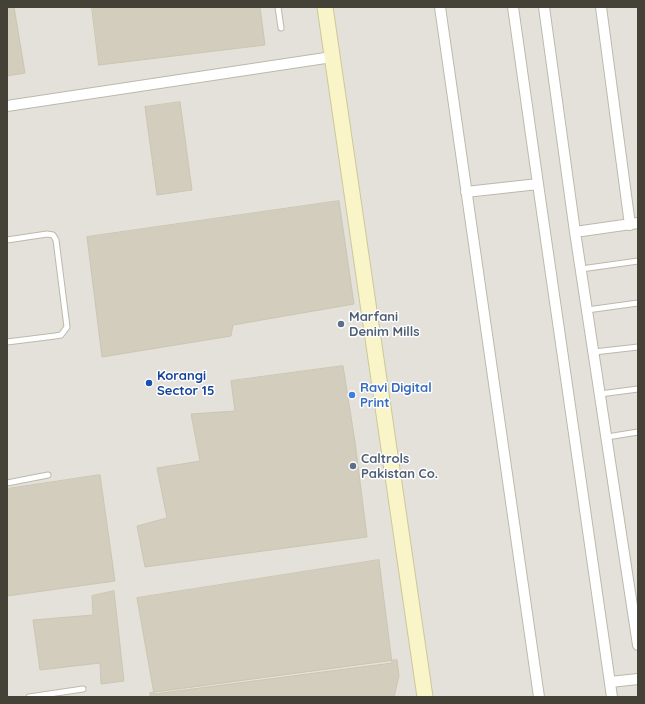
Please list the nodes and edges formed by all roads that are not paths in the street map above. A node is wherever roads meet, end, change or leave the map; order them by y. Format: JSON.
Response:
{"nodes":[{"id":1,"x":278,"y":7,"type":"edge"},
{"id":2,"x":325,"y":7,"type":"edge"},
{"id":3,"x":440,"y":7,"type":"edge"},
{"id":4,"x":514,"y":7,"type":"edge"},
{"id":5,"x":544,"y":7,"type":"edge"},
{"id":6,"x":601,"y":7,"type":"edge"},
{"id":7,"x":281,"y":28,"type":"dead end"},
{"id":8,"x":332,"y":57,"type":"junction"},
{"id":9,"x":7,"y":106,"type":"edge"},
{"id":10,"x":538,"y":184,"type":"junction"},
{"id":11,"x":466,"y":192,"type":"junction"},
{"id":12,"x":634,"y":224,"type":"edge"},
{"id":13,"x":576,"y":232,"type":"junction"},
{"id":14,"x":7,"y":240,"type":"edge"},
{"id":15,"x":638,"y":261,"type":"edge"},
{"id":16,"x":581,"y":269,"type":"junction"},
{"id":17,"x":638,"y":303,"type":"edge"},
{"id":18,"x":588,"y":310,"type":"junction"},
{"id":19,"x":7,"y":342,"type":"edge"},
{"id":20,"x":638,"y":346,"type":"edge"},
{"id":21,"x":594,"y":352,"type":"junction"},
{"id":22,"x":638,"y":389,"type":"edge"},
{"id":23,"x":600,"y":394,"type":"junction"},
{"id":24,"x":638,"y":432,"type":"edge"},
{"id":25,"x":607,"y":436,"type":"junction"},
{"id":26,"x":48,"y":476,"type":"dead end"},
{"id":27,"x":7,"y":482,"type":"edge"},
{"id":28,"x":638,"y":645,"type":"edge"},
{"id":29,"x":638,"y":678,"type":"edge"},
{"id":30,"x":610,"y":682,"type":"junction"},
{"id":31,"x":83,"y":689,"type":"dead end"},
{"id":32,"x":29,"y":697,"type":"edge"},
{"id":33,"x":425,"y":697,"type":"edge"},
{"id":34,"x":539,"y":697,"type":"edge"},
{"id":35,"x":612,"y":697,"type":"edge"}],
"edges":[{"from":1,"to":7,"type":"lane"},
{"from":2,"to":8,"type":"street"},
{"from":3,"to":11,"type":"street"},
{"from":4,"to":10,"type":"street"},
{"from":5,"to":13,"type":"street"},
{"from":6,"to":12,"type":"street"},
{"from":8,"to":9,"type":"street"},
{"from":8,"to":33,"type":"street"},
{"from":10,"to":11,"type":"street"},
{"from":10,"to":30,"type":"street"},
{"from":11,"to":34,"type":"street"},
{"from":12,"to":13,"type":"street"},
{"from":13,"to":16,"type":"street"},
{"from":14,"to":19,"type":"lane"},
{"from":15,"to":16,"type":"lane"},
{"from":16,"to":18,"type":"street"},
{"from":17,"to":18,"type":"lane"},
{"from":18,"to":21,"type":"street"},
{"from":20,"to":21,"type":"lane"},
{"from":21,"to":23,"type":"street"},
{"from":22,"to":23,"type":"lane"},
{"from":23,"to":25,"type":"street"},
{"from":24,"to":25,"type":"lane"},
{"from":25,"to":28,"type":"street"},
{"from":26,"to":27,"type":"lane"},
{"from":29,"to":30,"type":"street"},
{"from":30,"to":35,"type":"street"},
{"from":31,"to":32,"type":"lane"}]}
